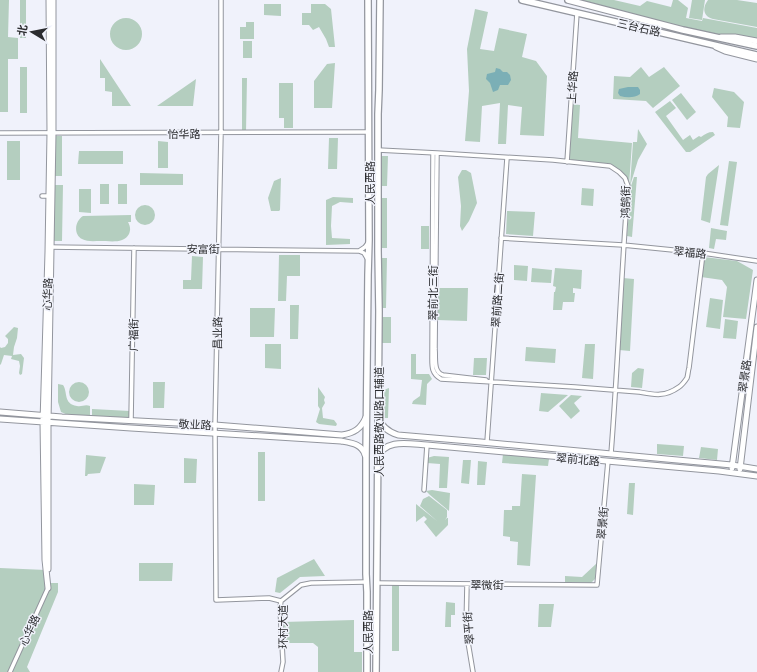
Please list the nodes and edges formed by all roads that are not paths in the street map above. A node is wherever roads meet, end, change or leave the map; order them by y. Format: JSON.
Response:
{"nodes":[{"id":1,"x":49,"y":0,"type":"edge"},
{"id":2,"x":53,"y":0,"type":"edge"},
{"id":3,"x":221,"y":0,"type":"edge"},
{"id":4,"x":368,"y":0,"type":"edge"},
{"id":5,"x":380,"y":0,"type":"edge"},
{"id":6,"x":524,"y":0,"type":"edge"},
{"id":7,"x":568,"y":0,"type":"edge"},
{"id":8,"x":577,"y":13,"type":"junction"},
{"id":9,"x":715,"y":37,"type":"junction"},
{"id":10,"x":757,"y":41,"type":"edge"},
{"id":11,"x":704,"y":42,"type":"junction"},
{"id":12,"x":757,"y":46,"type":"edge"},
{"id":13,"x":757,"y":55,"type":"edge"},
{"id":14,"x":757,"y":59,"type":"edge"},
{"id":15,"x":368,"y":99,"type":"junction"},
{"id":16,"x":379,"y":99,"type":"junction"},
{"id":17,"x":368,"y":132,"type":"junction"},
{"id":18,"x":0,"y":133,"type":"edge"},
{"id":19,"x":52,"y":133,"type":"junction"},
{"id":20,"x":221,"y":133,"type":"junction"},
{"id":21,"x":378,"y":150,"type":"junction"},
{"id":22,"x":435,"y":153,"type":"junction"},
{"id":23,"x":506,"y":158,"type":"junction"},
{"id":24,"x":566,"y":162,"type":"junction"},
{"id":25,"x":42,"y":196,"type":"dead end"},
{"id":26,"x":49,"y":196,"type":"junction"},
{"id":27,"x":501,"y":238,"type":"junction"},
{"id":28,"x":369,"y":240,"type":"junction"},
{"id":29,"x":623,"y":246,"type":"junction"},
{"id":30,"x":50,"y":247,"type":"junction"},
{"id":31,"x":134,"y":248,"type":"junction"},
{"id":32,"x":219,"y":248,"type":"junction"},
{"id":33,"x":359,"y":251,"type":"junction"},
{"id":34,"x":369,"y":251,"type":"joint"},
{"id":35,"x":378,"y":251,"type":"joint"},
{"id":36,"x":703,"y":253,"type":"junction"},
{"id":37,"x":368,"y":259,"type":"junction"},
{"id":38,"x":757,"y":260,"type":"edge"},
{"id":39,"x":757,"y":280,"type":"edge"},
{"id":40,"x":757,"y":327,"type":"edge"},
{"id":41,"x":491,"y":381,"type":"junction"},
{"id":42,"x":616,"y":390,"type":"junction"},
{"id":43,"x":0,"y":412,"type":"edge"},
{"id":44,"x":366,"y":414,"type":"junction"},
{"id":45,"x":378,"y":414,"type":"junction"},
{"id":46,"x":46,"y":416,"type":"junction"},
{"id":47,"x":0,"y":419,"type":"edge"},
{"id":48,"x":131,"y":421,"type":"junction"},
{"id":49,"x":46,"y":422,"type":"junction"},
{"id":50,"x":215,"y":425,"type":"junction"},
{"id":51,"x":215,"y":434,"type":"junction"},
{"id":52,"x":487,"y":442,"type":"junction"},
{"id":53,"x":427,"y":445,"type":"junction"},
{"id":54,"x":611,"y":454,"type":"junction"},
{"id":55,"x":366,"y":458,"type":"junction"},
{"id":56,"x":378,"y":459,"type":"junction"},
{"id":57,"x":608,"y":461,"type":"junction"},
{"id":58,"x":732,"y":465,"type":"junction"},
{"id":59,"x":740,"y":466,"type":"junction"},
{"id":60,"x":757,"y":469,"type":"edge"},
{"id":61,"x":731,"y":472,"type":"junction"},
{"id":62,"x":740,"y":473,"type":"junction"},
{"id":63,"x":757,"y":476,"type":"edge"},
{"id":64,"x":424,"y":490,"type":"dead end"},
{"id":65,"x":366,"y":582,"type":"junction"},
{"id":66,"x":377,"y":583,"type":"junction"},
{"id":67,"x":466,"y":584,"type":"junction"},
{"id":68,"x":597,"y":585,"type":"joint"},
{"id":69,"x":48,"y":588,"type":"joint"},
{"id":70,"x":367,"y":592,"type":"joint"},
{"id":71,"x":376,"y":592,"type":"joint"},
{"id":72,"x":281,"y":601,"type":"junction"},
{"id":73,"x":10,"y":672,"type":"edge"},
{"id":74,"x":281,"y":672,"type":"edge"},
{"id":75,"x":367,"y":672,"type":"edge"},
{"id":76,"x":376,"y":672,"type":"edge"},
{"id":77,"x":473,"y":672,"type":"edge"}],
"edges":[{"from":1,"to":19,"type":"main road","name":"心华路"},
{"from":2,"to":19,"type":"main road","name":"心华路"},
{"from":3,"to":20,"type":"street","name":"昌业路"},
{"from":4,"to":15,"type":"main road","name":"人民西路"},
{"from":5,"to":16,"type":"main road","name":"人民西路"},
{"from":6,"to":8,"type":"main road","name":"三台石路"},
{"from":7,"to":9,"type":"main road","name":"三台石路"},
{"from":8,"to":11,"type":"main road","name":"三台石路"},
{"from":8,"to":24,"type":"street","name":"上华路"},
{"from":9,"to":10,"type":"main road"},
{"from":9,"to":12,"type":"main road","name":"三台石路"},
{"from":11,"to":13,"type":"main road","name":"三台石路"},
{"from":11,"to":14,"type":"main road"},
{"from":15,"to":16,"type":"main road"},
{"from":15,"to":17,"type":"main road","name":"人民西路"},
{"from":16,"to":21,"type":"main road","name":"人民西路"},
{"from":17,"to":20,"type":"street","name":"怡华路"},
{"from":17,"to":28,"type":"main road","name":"人民西路"},
{"from":18,"to":19,"type":"street","name":"怡华路"},
{"from":19,"to":20,"type":"street","name":"怡华路"},
{"from":19,"to":26,"type":"main road","name":"心华路"},
{"from":19,"to":30,"type":"main road","name":"心华路"},
{"from":20,"to":32,"type":"street","name":"昌业路"},
{"from":21,"to":22,"type":"street","name":"鸿鹄街"},
{"from":21,"to":35,"type":"main road","name":"人民西路"},
{"from":22,"to":23,"type":"street","name":"鸿鹄街"},
{"from":22,"to":41,"type":"street","name":"翠前北三街"},
{"from":23,"to":24,"type":"street","name":"鸿鹄街"},
{"from":23,"to":27,"type":"street","name":"翠前路二街"},
{"from":24,"to":29,"type":"street","name":"鸿鹄街"},
{"from":25,"to":26,"type":"street"},
{"from":26,"to":30,"type":"main road","name":"心华路"},
{"from":27,"to":29,"type":"street","name":"翠福路"},
{"from":27,"to":41,"type":"street","name":"翠前路二街"},
{"from":28,"to":33,"type":"street"},
{"from":28,"to":34,"type":"main road","name":"人民西路"},
{"from":29,"to":36,"type":"street","name":"翠福路"},
{"from":29,"to":42,"type":"street","name":"鸿鹄街"},
{"from":30,"to":31,"type":"street","name":"安富街"},
{"from":30,"to":46,"type":"main road","name":"心华路"},
{"from":31,"to":32,"type":"street","name":"安富街"},
{"from":31,"to":48,"type":"street","name":"广福街"},
{"from":32,"to":33,"type":"street","name":"安富街"},
{"from":32,"to":50,"type":"street","name":"昌业路"},
{"from":33,"to":37,"type":"street"},
{"from":34,"to":37,"type":"main road","name":"人民西路敬业路口辅道"},
{"from":35,"to":45,"type":"main road","name":"人民西路敬业路口辅道"},
{"from":36,"to":38,"type":"street","name":"翠福路"},
{"from":36,"to":42,"type":"street","name":"翠前北三街"},
{"from":37,"to":44,"type":"main road","name":"人民西路敬业路口辅道"},
{"from":39,"to":58,"type":"main road","name":"翠景路"},
{"from":40,"to":59,"type":"main road","name":"翠景路"},
{"from":41,"to":42,"type":"street","name":"翠前北三街"},
{"from":41,"to":52,"type":"street","name":"翠前路二街"},
{"from":42,"to":54,"type":"street","name":"鸿鹄街"},
{"from":43,"to":46,"type":"main road","name":"敬业路"},
{"from":44,"to":50,"type":"main road","name":"敬业路"},
{"from":44,"to":55,"type":"main road","name":"人民西路敬业路口辅道"},
{"from":45,"to":52,"type":"main road","name":"翠前北路"},
{"from":45,"to":56,"type":"main road","name":"人民西路敬业路口辅道"},
{"from":46,"to":48,"type":"main road","name":"敬业路"},
{"from":46,"to":49,"type":"main road","name":"心华路"},
{"from":47,"to":49,"type":"main road","name":"敬业路"},
{"from":48,"to":50,"type":"main road","name":"敬业路"},
{"from":49,"to":51,"type":"main road","name":"敬业路"},
{"from":49,"to":69,"type":"main road","name":"心华路"},
{"from":50,"to":51,"type":"street","name":"昌业路"},
{"from":51,"to":55,"type":"main road","name":"敬业路"},
{"from":51,"to":72,"type":"street","name":"昌业路"},
{"from":52,"to":54,"type":"main road","name":"翠前北路"},
{"from":53,"to":56,"type":"main road","name":"翠前北路"},
{"from":53,"to":57,"type":"main road","name":"翠前北路"},
{"from":53,"to":64,"type":"street"},
{"from":54,"to":58,"type":"main road","name":"翠前北路"},
{"from":55,"to":65,"type":"main road","name":"人民西路敬业路口辅道"},
{"from":56,"to":66,"type":"main road","name":"人民西路敬业路口辅道"},
{"from":57,"to":61,"type":"main road","name":"翠前北路"},
{"from":57,"to":68,"type":"street","name":"翠景街"},
{"from":58,"to":59,"type":"main road","name":"翠前北路"},
{"from":58,"to":61,"type":"main road","name":"翠景路"},
{"from":59,"to":60,"type":"main road","name":"翠前北路"},
{"from":59,"to":62,"type":"main road","name":"翠景路"},
{"from":61,"to":62,"type":"main road","name":"翠前北路"},
{"from":62,"to":63,"type":"main road","name":"翠前北路"},
{"from":65,"to":70,"type":"main road","name":"人民西路敬业路口辅道"},
{"from":65,"to":72,"type":"street","name":"环村大道"},
{"from":66,"to":67,"type":"street","name":"翠微街"},
{"from":66,"to":71,"type":"main road","name":"人民西路敬业路口辅道"},
{"from":67,"to":68,"type":"street","name":"翠微街"},
{"from":67,"to":77,"type":"street","name":"翠平街"},
{"from":69,"to":73,"type":"street","name":"心华路"},
{"from":70,"to":75,"type":"main road","name":"人民西路"},
{"from":71,"to":76,"type":"main road","name":"人民西路"},
{"from":72,"to":74,"type":"street","name":"环村大道"}]}
